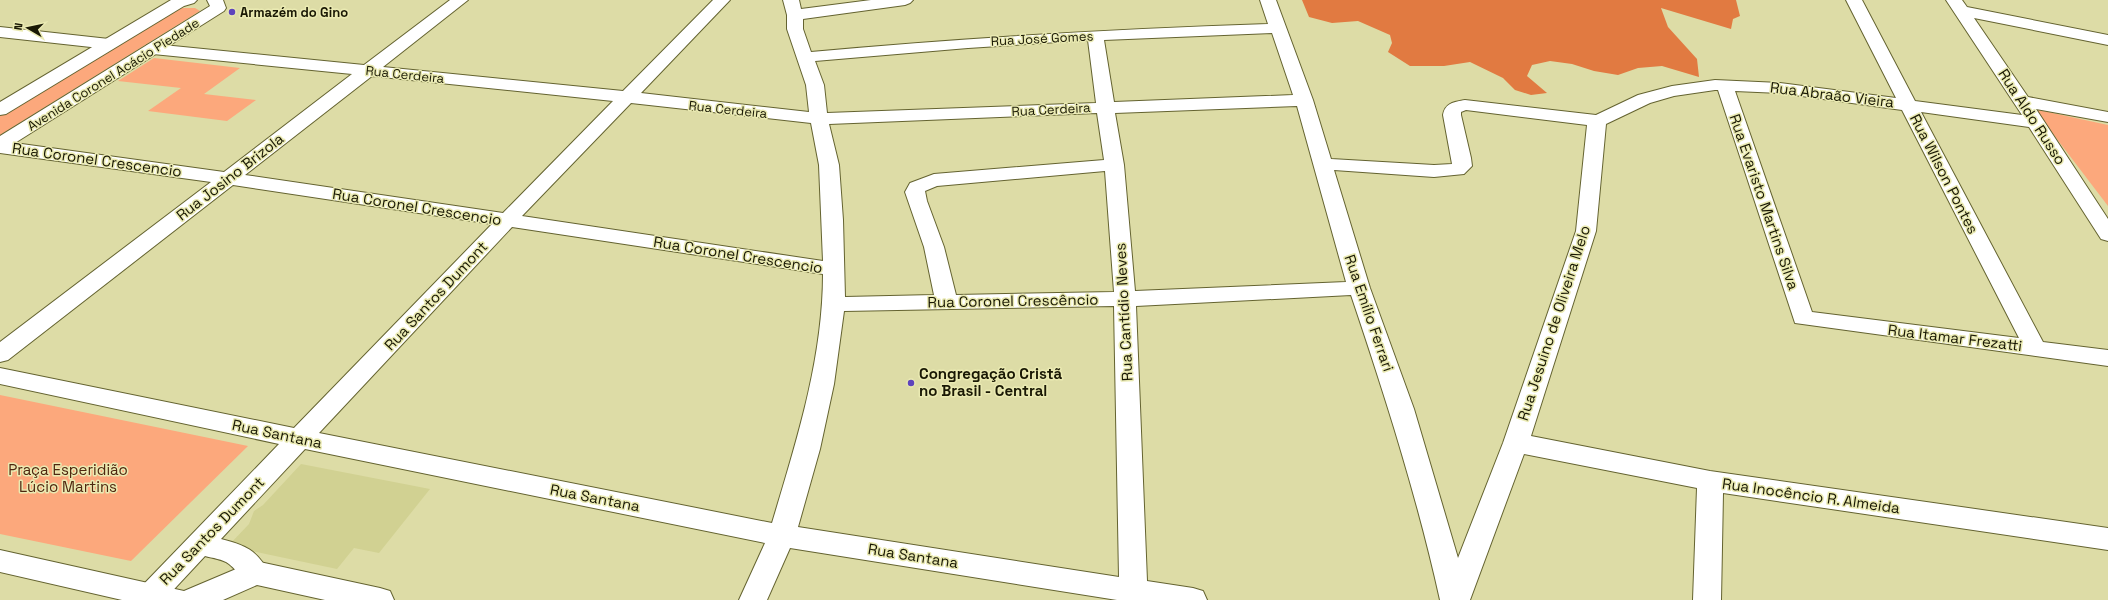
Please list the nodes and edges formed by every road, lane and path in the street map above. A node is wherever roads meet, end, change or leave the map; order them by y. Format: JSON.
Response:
{"nodes":[{"id":1,"x":189,"y":0,"type":"edge"},
{"id":2,"x":215,"y":0,"type":"edge"},
{"id":3,"x":460,"y":0,"type":"edge"},
{"id":4,"x":722,"y":0,"type":"edge"},
{"id":5,"x":905,"y":0,"type":"edge"},
{"id":6,"x":1268,"y":0,"type":"edge"},
{"id":7,"x":1854,"y":0,"type":"edge"},
{"id":8,"x":1958,"y":6,"type":"edge"},
{"id":9,"x":793,"y":7,"type":"edge"},
{"id":10,"x":1278,"y":28,"type":"junction"},
{"id":11,"x":0,"y":32,"type":"edge"},
{"id":12,"x":1095,"y":35,"type":"junction"},
{"id":13,"x":2108,"y":40,"type":"edge"},
{"id":14,"x":109,"y":44,"type":"junction"},
{"id":15,"x":153,"y":49,"type":"junction"},
{"id":16,"x":806,"y":57,"type":"junction"},
{"id":17,"x":367,"y":70,"type":"junction"},
{"id":18,"x":1725,"y":86,"type":"junction"},
{"id":19,"x":627,"y":97,"type":"junction"},
{"id":20,"x":1304,"y":100,"type":"junction"},
{"id":21,"x":2022,"y":101,"type":"junction"},
{"id":22,"x":1908,"y":104,"type":"junction"},
{"id":23,"x":1106,"y":106,"type":"junction"},
{"id":24,"x":0,"y":110,"type":"edge"},
{"id":25,"x":2108,"y":117,"type":"edge"},
{"id":26,"x":819,"y":119,"type":"junction"},
{"id":27,"x":1598,"y":120,"type":"junction"},
{"id":28,"x":2035,"y":122,"type":"junction"},
{"id":29,"x":0,"y":146,"type":"edge"},
{"id":30,"x":1322,"y":164,"type":"junction"},
{"id":31,"x":1114,"y":166,"type":"junction"},
{"id":32,"x":228,"y":178,"type":"junction"},
{"id":33,"x":507,"y":220,"type":"junction"},
{"id":34,"x":2108,"y":235,"type":"edge"},
{"id":35,"x":834,"y":269,"type":"junction"},
{"id":36,"x":1359,"y":288,"type":"junction"},
{"id":37,"x":1125,"y":299,"type":"junction"},
{"id":38,"x":947,"y":302,"type":"junction"},
{"id":39,"x":834,"y":304,"type":"junction"},
{"id":40,"x":1803,"y":318,"type":"joint"},
{"id":41,"x":2035,"y":348,"type":"junction"},
{"id":42,"x":0,"y":354,"type":"edge"},
{"id":43,"x":2108,"y":358,"type":"edge"},
{"id":44,"x":0,"y":376,"type":"edge"},
{"id":45,"x":301,"y":439,"type":"junction"},
{"id":46,"x":1516,"y":443,"type":"junction"},
{"id":47,"x":1710,"y":481,"type":"junction"},
{"id":48,"x":782,"y":536,"type":"junction"},
{"id":49,"x":2108,"y":539,"type":"edge"},
{"id":50,"x":200,"y":544,"type":"junction"},
{"id":51,"x":0,"y":561,"type":"edge"},
{"id":52,"x":255,"y":573,"type":"junction"},
{"id":53,"x":1133,"y":590,"type":"junction"},
{"id":54,"x":163,"y":597,"type":"edge"},
{"id":55,"x":194,"y":600,"type":"edge"},
{"id":56,"x":380,"y":600,"type":"edge"},
{"id":57,"x":753,"y":600,"type":"edge"},
{"id":58,"x":1193,"y":600,"type":"edge"},
{"id":59,"x":1455,"y":600,"type":"edge"},
{"id":60,"x":1707,"y":600,"type":"edge"}],
"edges":[{"from":1,"to":14,"type":"street","name":"Avenida Coronel Acácio Piedade"},
{"from":2,"to":15,"type":"street","name":"Avenida Coronel Acácio Piedade"},
{"from":3,"to":17,"type":"street","name":"Rua Josino Brizola"},
{"from":4,"to":19,"type":"street","name":"Rua Santos Dumont"},
{"from":5,"to":9,"type":"street"},
{"from":6,"to":10,"type":"street","name":"Rua Emílio Ferrari"},
{"from":7,"to":22,"type":"street","name":"Rua Wilson Pontes"},
{"from":8,"to":13,"type":"street"},
{"from":8,"to":21,"type":"street","name":"Rua Aldo Russo"},
{"from":9,"to":16,"type":"street"},
{"from":10,"to":12,"type":"street","name":"Rua José Gomes"},
{"from":10,"to":20,"type":"street","name":"Rua Emílio Ferrari"},
{"from":11,"to":14,"type":"street"},
{"from":12,"to":16,"type":"street","name":"Rua José Gomes"},
{"from":12,"to":23,"type":"street","name":"Rua Cantídio Neves"},
{"from":14,"to":24,"type":"street","name":"Avenida Coronel Acácio Piedade"},
{"from":15,"to":17,"type":"street","name":"Rua Cerdeira"},
{"from":15,"to":29,"type":"street","name":"Avenida Coronel Acácio Piedade"},
{"from":16,"to":26,"type":"street"},
{"from":17,"to":19,"type":"street","name":"Rua Cerdeira"},
{"from":17,"to":32,"type":"street","name":"Rua Josino Brizola"},
{"from":18,"to":22,"type":"street","name":"Rua Abraão Vieira"},
{"from":18,"to":27,"type":"street"},
{"from":18,"to":40,"type":"street","name":"Rua Evaristo Martins Silva"},
{"from":19,"to":26,"type":"street","name":"Rua Cerdeira"},
{"from":19,"to":33,"type":"street","name":"Rua Santos Dumont"},
{"from":20,"to":23,"type":"street","name":"Rua Cerdeira"},
{"from":20,"to":30,"type":"street","name":"Rua Emílio Ferrari"},
{"from":21,"to":25,"type":"street"},
{"from":21,"to":28,"type":"street","name":"Rua Aldo Russo"},
{"from":22,"to":28,"type":"street","name":"Rua Abraão Vieira"},
{"from":22,"to":41,"type":"street","name":"Rua Wilson Pontes"},
{"from":23,"to":26,"type":"street","name":"Rua Cerdeira"},
{"from":23,"to":31,"type":"street","name":"Rua Cantídio Neves"},
{"from":26,"to":35,"type":"street"},
{"from":27,"to":30,"type":"street"},
{"from":27,"to":46,"type":"street","name":"Rua Jesuino de Oliveira Melo"},
{"from":28,"to":34,"type":"street","name":"Rua Aldo Russo"},
{"from":29,"to":32,"type":"street","name":"Rua Coronel Crescencio"},
{"from":30,"to":36,"type":"street","name":"Rua Emílio Ferrari"},
{"from":31,"to":37,"type":"street","name":"Rua Cantídio Neves"},
{"from":31,"to":38,"type":"street"},
{"from":32,"to":33,"type":"street","name":"Rua Coronel Crescencio"},
{"from":32,"to":42,"type":"street","name":"Rua Josino Brizola"},
{"from":33,"to":35,"type":"street","name":"Rua Coronel Crescencio"},
{"from":33,"to":45,"type":"street","name":"Rua Santos Dumont"},
{"from":35,"to":39,"type":"street"},
{"from":36,"to":37,"type":"street","name":"Rua Coronel Crescêncio"},
{"from":36,"to":59,"type":"street","name":"Rua Emílio Ferrari"},
{"from":37,"to":38,"type":"street","name":"Rua Coronel Crescêncio"},
{"from":37,"to":53,"type":"street","name":"Rua Cantídio Neves"},
{"from":38,"to":39,"type":"street","name":"Rua Coronel Crescêncio"},
{"from":39,"to":48,"type":"street"},
{"from":40,"to":41,"type":"street","name":"Rua Itamar Frezatti"},
{"from":41,"to":43,"type":"street","name":"Rua Itamar Frezatti"},
{"from":44,"to":45,"type":"street","name":"Rua Santana"},
{"from":45,"to":48,"type":"street","name":"Rua Santana"},
{"from":45,"to":50,"type":"street","name":"Rua Santos Dumont"},
{"from":46,"to":47,"type":"street","name":"Rua Inocêncio R. Almeida"},
{"from":46,"to":59,"type":"street","name":"Rua Jesuino de Oliveira Melo"},
{"from":47,"to":49,"type":"street","name":"Rua Inocêncio R. Almeida"},
{"from":47,"to":60,"type":"street"},
{"from":48,"to":53,"type":"street","name":"Rua Santana"},
{"from":48,"to":57,"type":"street"},
{"from":50,"to":52,"type":"street"},
{"from":50,"to":54,"type":"street","name":"Rua Santos Dumont"},
{"from":51,"to":54,"type":"street"},
{"from":52,"to":55,"type":"street"},
{"from":52,"to":56,"type":"street"},
{"from":53,"to":58,"type":"street","name":"Rua Santana"}]}
